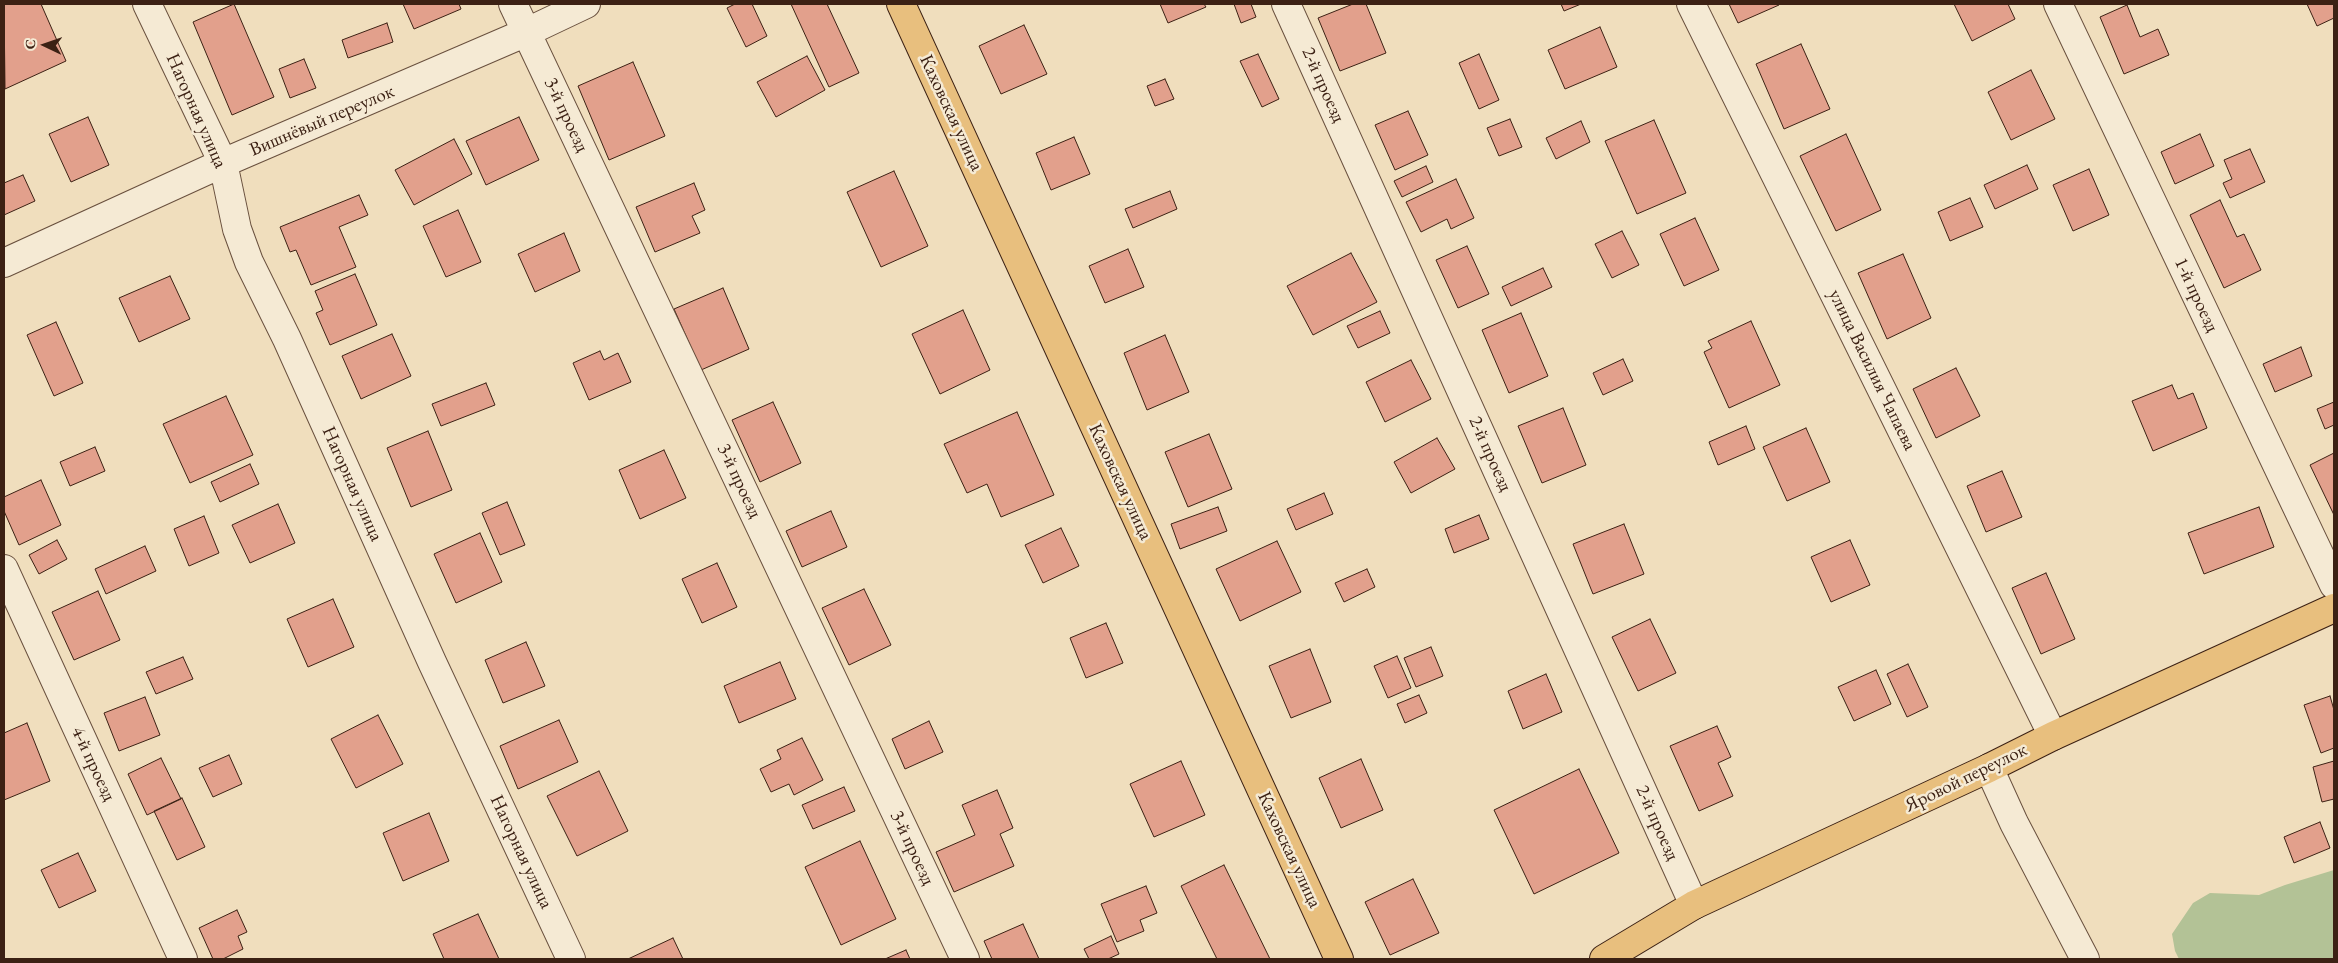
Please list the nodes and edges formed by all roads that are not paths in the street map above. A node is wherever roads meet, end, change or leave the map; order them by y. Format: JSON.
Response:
{"nodes":[{"id":1,"x":147,"y":4,"type":"edge"},
{"id":2,"x":513,"y":4,"type":"edge"},
{"id":3,"x":586,"y":4,"type":"edge"},
{"id":4,"x":900,"y":4,"type":"edge"},
{"id":5,"x":1286,"y":4,"type":"edge"},
{"id":6,"x":1691,"y":4,"type":"edge"},
{"id":7,"x":2058,"y":4,"type":"edge"},
{"id":8,"x":527,"y":32,"type":"junction"},
{"id":9,"x":223,"y":163,"type":"junction"},
{"id":10,"x":4,"y":263,"type":"edge"},
{"id":11,"x":4,"y":569,"type":"edge"},
{"id":12,"x":2334,"y":586,"type":"edge"},
{"id":13,"x":2334,"y":608,"type":"edge"},
{"id":14,"x":2053,"y":736,"type":"junction"},
{"id":15,"x":1989,"y":768,"type":"junction"},
{"id":16,"x":1694,"y":905,"type":"junction"},
{"id":17,"x":183,"y":959,"type":"edge"},
{"id":18,"x":571,"y":959,"type":"edge"},
{"id":19,"x":965,"y":959,"type":"edge"},
{"id":20,"x":1339,"y":959,"type":"edge"},
{"id":21,"x":1604,"y":959,"type":"edge"},
{"id":22,"x":2085,"y":959,"type":"edge"}],
"edges":[{"from":1,"to":9,"type":"street","name":"Нагорная улица"},
{"from":2,"to":8,"type":"street","name":"3-й проезд"},
{"from":3,"to":8,"type":"street","name":"Вишнёвый переулок"},
{"from":4,"to":20,"type":"main road","name":"Каховская улица"},
{"from":5,"to":16,"type":"street","name":"2-й проезд"},
{"from":6,"to":14,"type":"street","name":"улица Василия Чапаева"},
{"from":7,"to":12,"type":"street","name":"1-й проезд"},
{"from":8,"to":9,"type":"street","name":"Вишнёвый переулок"},
{"from":8,"to":19,"type":"street","name":"3-й проезд"},
{"from":9,"to":10,"type":"street","name":"Вишнёвый переулок"},
{"from":9,"to":18,"type":"street","name":"Нагорная улица"},
{"from":11,"to":17,"type":"street","name":"4-й проезд"},
{"from":13,"to":14,"type":"main road","name":"Яровой переулок"},
{"from":14,"to":15,"type":"main road","name":"Яровой переулок"},
{"from":15,"to":16,"type":"main road","name":"Яровой переулок"},
{"from":15,"to":22,"type":"street"},
{"from":16,"to":21,"type":"main road","name":"Яровой переулок"}]}
